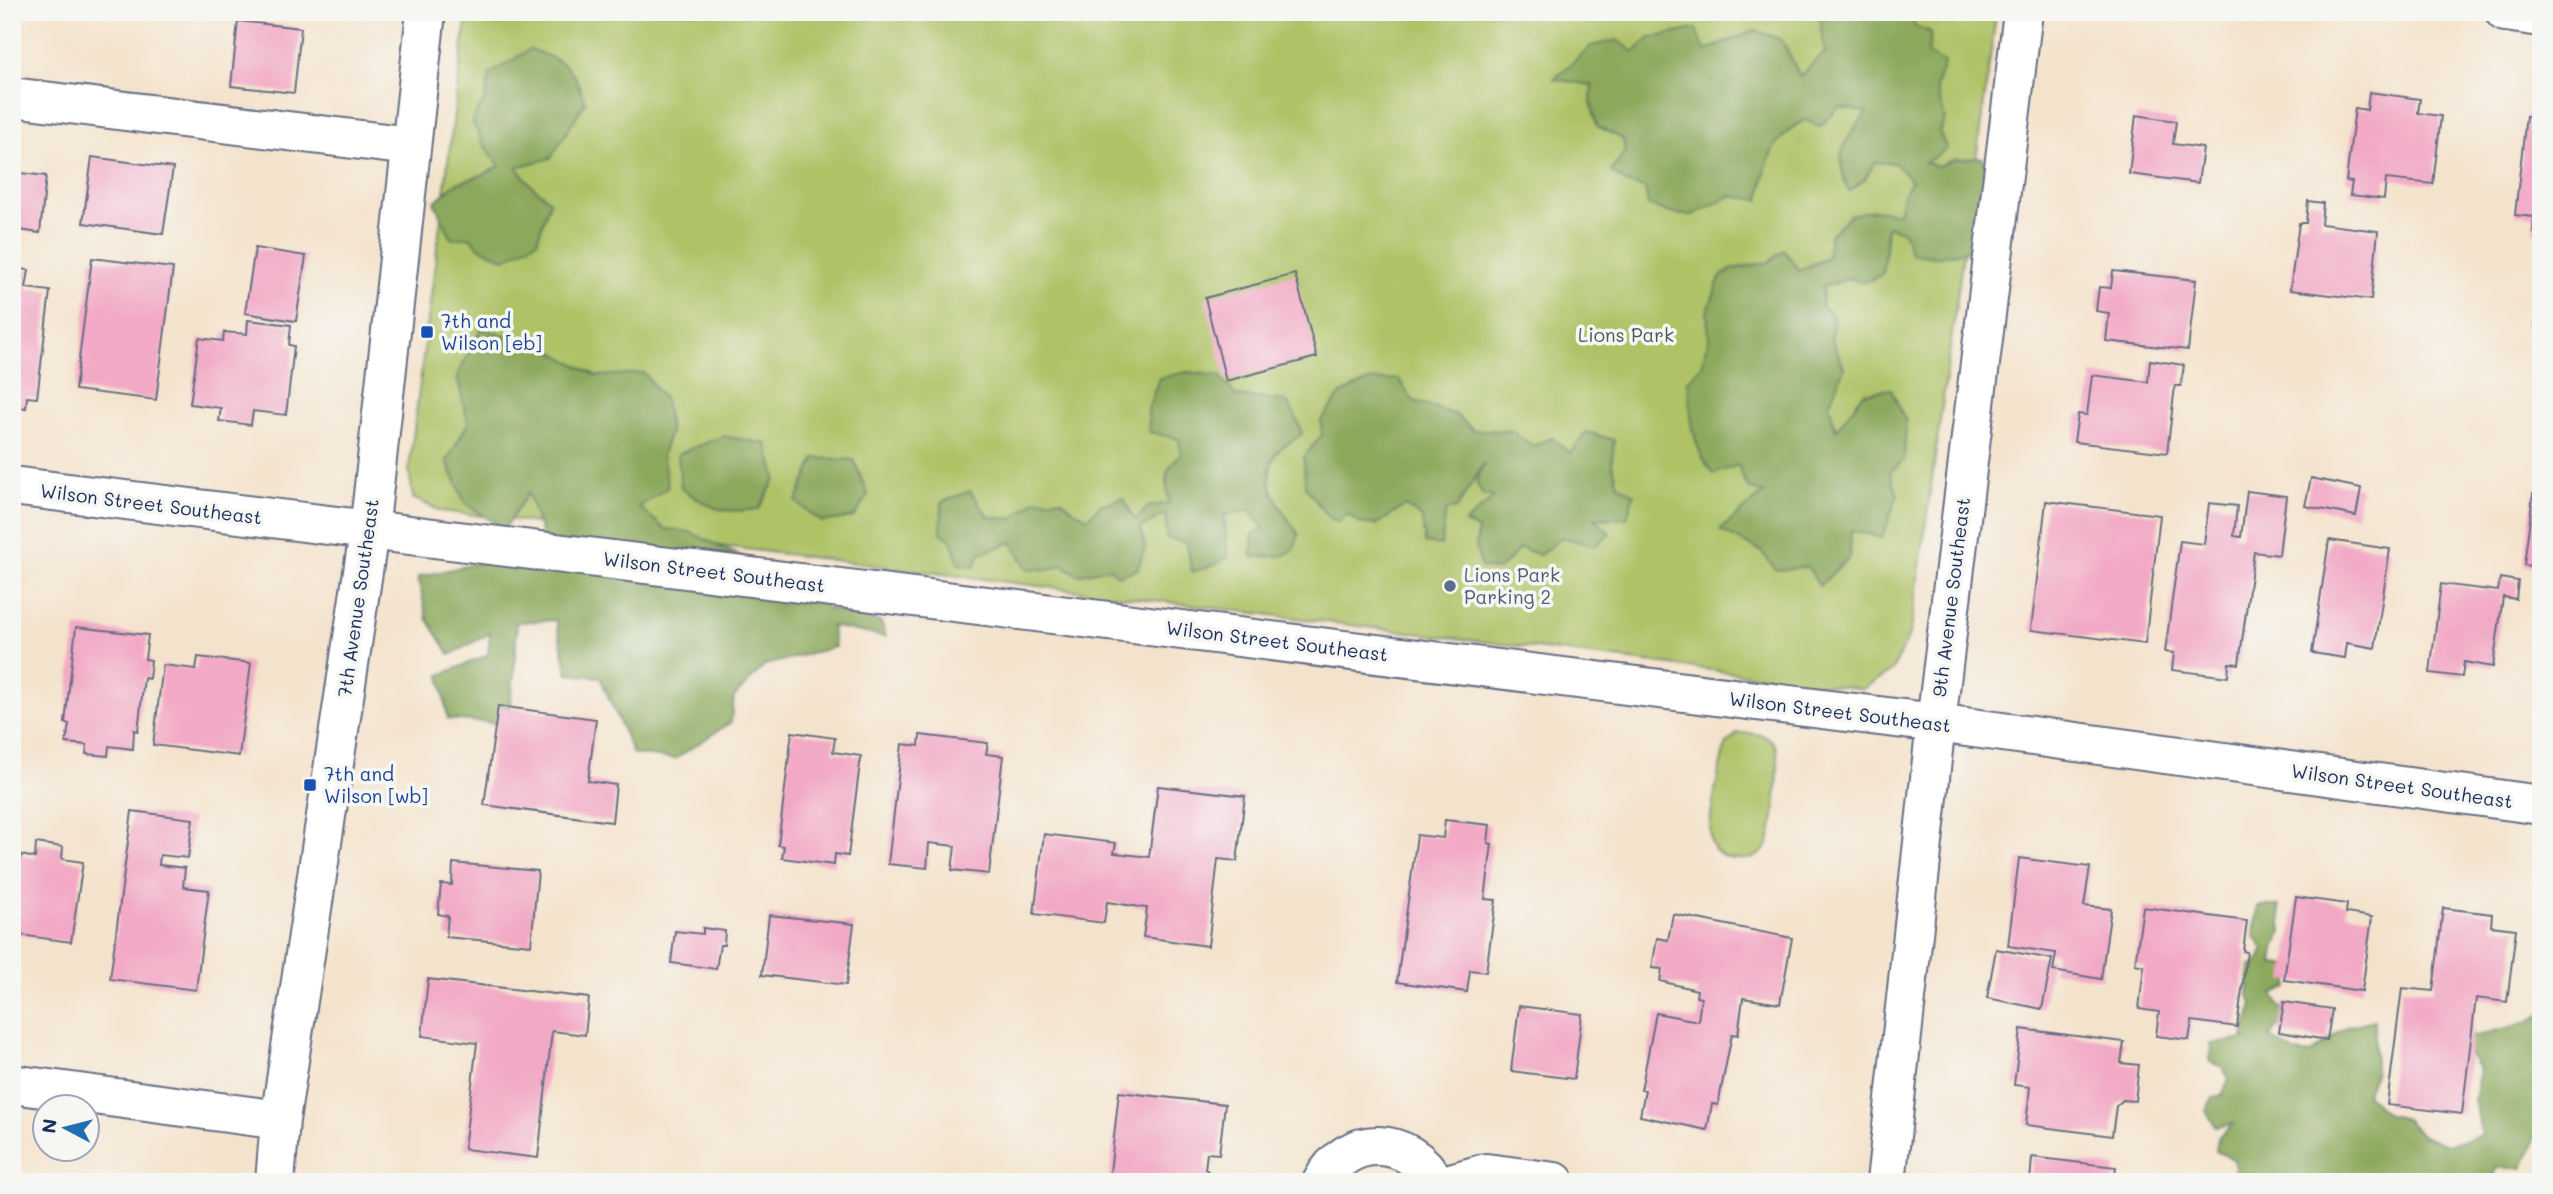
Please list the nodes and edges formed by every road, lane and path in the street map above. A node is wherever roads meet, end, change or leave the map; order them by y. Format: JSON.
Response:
{"nodes":[{"id":1,"x":426,"y":12,"type":"edge"},
{"id":2,"x":2023,"y":12,"type":"edge"},
{"id":3,"x":2505,"y":12,"type":"edge"},
{"id":4,"x":2541,"y":17,"type":"edge"},
{"id":5,"x":12,"y":97,"type":"edge"},
{"id":6,"x":410,"y":146,"type":"junction"},
{"id":7,"x":12,"y":486,"type":"edge"},
{"id":8,"x":369,"y":532,"type":"junction"},
{"id":9,"x":1936,"y":723,"type":"junction"},
{"id":10,"x":2541,"y":804,"type":"edge"},
{"id":11,"x":12,"y":1084,"type":"edge"},
{"id":12,"x":280,"y":1120,"type":"junction"},
{"id":13,"x":275,"y":1182,"type":"edge"},
{"id":14,"x":1322,"y":1182,"type":"edge"},
{"id":15,"x":1436,"y":1182,"type":"edge"},
{"id":16,"x":1454,"y":1182,"type":"edge"},
{"id":17,"x":1555,"y":1182,"type":"edge"},
{"id":18,"x":1886,"y":1182,"type":"edge"}],
"edges":[{"from":1,"to":6,"type":"street","name":"7th Avenue Southeast"},
{"from":2,"to":9,"type":"street","name":"9th Avenue Southeast"},
{"from":3,"to":4,"type":"street"},
{"from":5,"to":6,"type":"street"},
{"from":6,"to":8,"type":"street","name":"7th Avenue Southeast"},
{"from":7,"to":8,"type":"street","name":"Wilson Street Southeast"},
{"from":8,"to":9,"type":"street","name":"Wilson Street Southeast"},
{"from":8,"to":12,"type":"street","name":"7th Avenue Southeast"},
{"from":9,"to":10,"type":"street","name":"Wilson Street Southeast"},
{"from":9,"to":18,"type":"street","name":"9th Avenue Southeast"},
{"from":11,"to":12,"type":"street"},
{"from":12,"to":13,"type":"street","name":"7th Avenue Southeast"},
{"from":14,"to":15,"type":"street"},
{"from":16,"to":17,"type":"street"}]}
